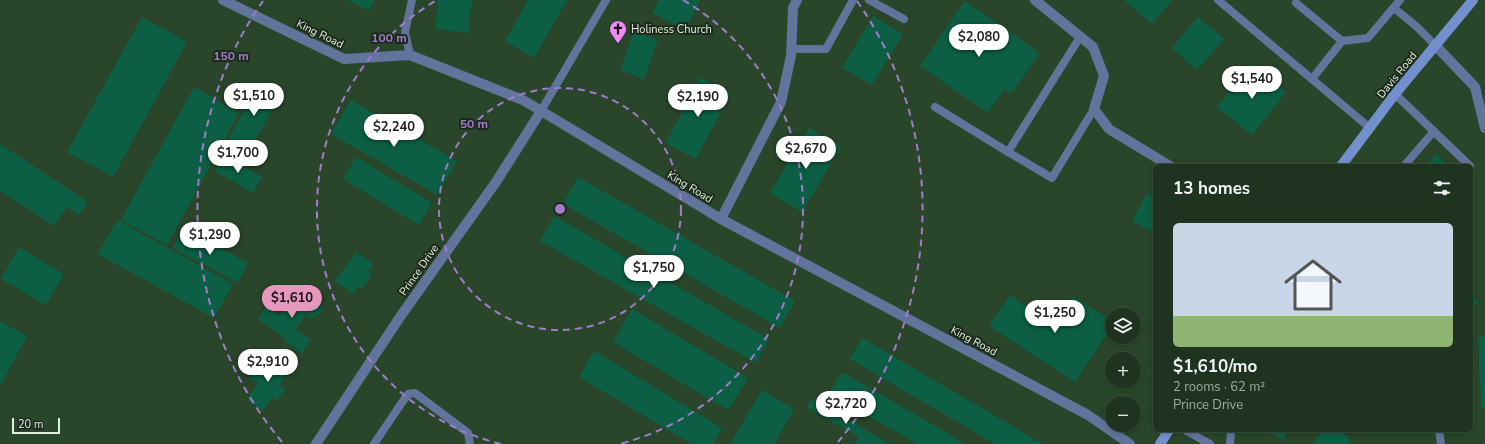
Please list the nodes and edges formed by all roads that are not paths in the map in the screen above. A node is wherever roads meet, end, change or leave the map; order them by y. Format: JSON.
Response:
{"nodes":[{"id":1,"x":223,"y":0,"type":"edge"},
{"id":2,"x":412,"y":0,"type":"edge"},
{"id":3,"x":606,"y":0,"type":"edge"},
{"id":4,"x":798,"y":0,"type":"edge"},
{"id":5,"x":853,"y":0,"type":"edge"},
{"id":6,"x":869,"y":0,"type":"edge"},
{"id":7,"x":1035,"y":0,"type":"edge"},
{"id":8,"x":1218,"y":0,"type":"edge"},
{"id":9,"x":1400,"y":0,"type":"edge"},
{"id":10,"x":1473,"y":0,"type":"edge"},
{"id":11,"x":1296,"y":3,"type":"dead end"},
{"id":12,"x":1394,"y":8,"type":"junction"},
{"id":13,"x":904,"y":19,"type":"dead end"},
{"id":14,"x":1080,"y":37,"type":"junction"},
{"id":15,"x":1342,"y":41,"type":"junction"},
{"id":16,"x":1436,"y":46,"type":"junction"},
{"id":17,"x":792,"y":49,"type":"junction"},
{"id":18,"x":410,"y":55,"type":"junction"},
{"id":19,"x":1312,"y":79,"type":"junction"},
{"id":20,"x":1396,"y":94,"type":"junction"},
{"id":21,"x":935,"y":107,"type":"dead end"},
{"id":22,"x":1094,"y":109,"type":"junction"},
{"id":23,"x":541,"y":111,"type":"junction"},
{"id":24,"x":1370,"y":128,"type":"junction"},
{"id":25,"x":1485,"y":128,"type":"edge"},
{"id":26,"x":1434,"y":131,"type":"junction"},
{"id":27,"x":1008,"y":152,"type":"junction"},
{"id":28,"x":1167,"y":164,"type":"edge"},
{"id":29,"x":1343,"y":164,"type":"edge"},
{"id":30,"x":1406,"y":164,"type":"edge"},
{"id":31,"x":1468,"y":164,"type":"edge"},
{"id":32,"x":721,"y":219,"type":"junction"},
{"id":33,"x":1167,"y":432,"type":"edge"},
{"id":34,"x":1189,"y":432,"type":"edge"},
{"id":35,"x":1231,"y":432,"type":"edge"},
{"id":36,"x":1439,"y":432,"type":"edge"},
{"id":37,"x":316,"y":444,"type":"edge"},
{"id":38,"x":374,"y":444,"type":"edge"},
{"id":39,"x":470,"y":444,"type":"edge"},
{"id":40,"x":1130,"y":444,"type":"edge"},
{"id":41,"x":1160,"y":444,"type":"edge"},
{"id":42,"x":1210,"y":444,"type":"edge"},
{"id":43,"x":1230,"y":444,"type":"edge"},
{"id":44,"x":1440,"y":444,"type":"edge"}],
"edges":[{"from":1,"to":18,"type":"street","name":"King Road"},
{"from":2,"to":18,"type":"lane"},
{"from":3,"to":23,"type":"lane"},
{"from":4,"to":17,"type":"street"},
{"from":5,"to":17,"type":"lane"},
{"from":6,"to":13,"type":"lane"},
{"from":7,"to":14,"type":"street"},
{"from":8,"to":19,"type":"lane"},
{"from":9,"to":12,"type":"lane"},
{"from":10,"to":16,"type":"main road","name":"Davis Road"},
{"from":11,"to":15,"type":"lane"},
{"from":12,"to":15,"type":"lane"},
{"from":12,"to":16,"type":"lane"},
{"from":14,"to":22,"type":"street"},
{"from":14,"to":27,"type":"lane"},
{"from":15,"to":19,"type":"lane"},
{"from":16,"to":20,"type":"main road","name":"Davis Road"},
{"from":16,"to":25,"type":"street"},
{"from":17,"to":32,"type":"street"},
{"from":18,"to":23,"type":"street","name":"King Road"},
{"from":19,"to":24,"type":"lane"},
{"from":20,"to":24,"type":"main road","name":"Davis Road"},
{"from":20,"to":26,"type":"lane"},
{"from":21,"to":27,"type":"lane"},
{"from":22,"to":27,"type":"lane"},
{"from":22,"to":28,"type":"street"},
{"from":23,"to":32,"type":"street","name":"King Road"},
{"from":23,"to":37,"type":"street","name":"Prince Drive"},
{"from":24,"to":29,"type":"main road","name":"Davis Road"},
{"from":26,"to":30,"type":"lane"},
{"from":26,"to":31,"type":"lane"},
{"from":32,"to":40,"type":"street","name":"King Road"},
{"from":33,"to":41,"type":"main road"},
{"from":34,"to":42,"type":"lane"},
{"from":35,"to":43,"type":"lane"},
{"from":36,"to":44,"type":"lane"},
{"from":38,"to":39,"type":"lane"}]}
